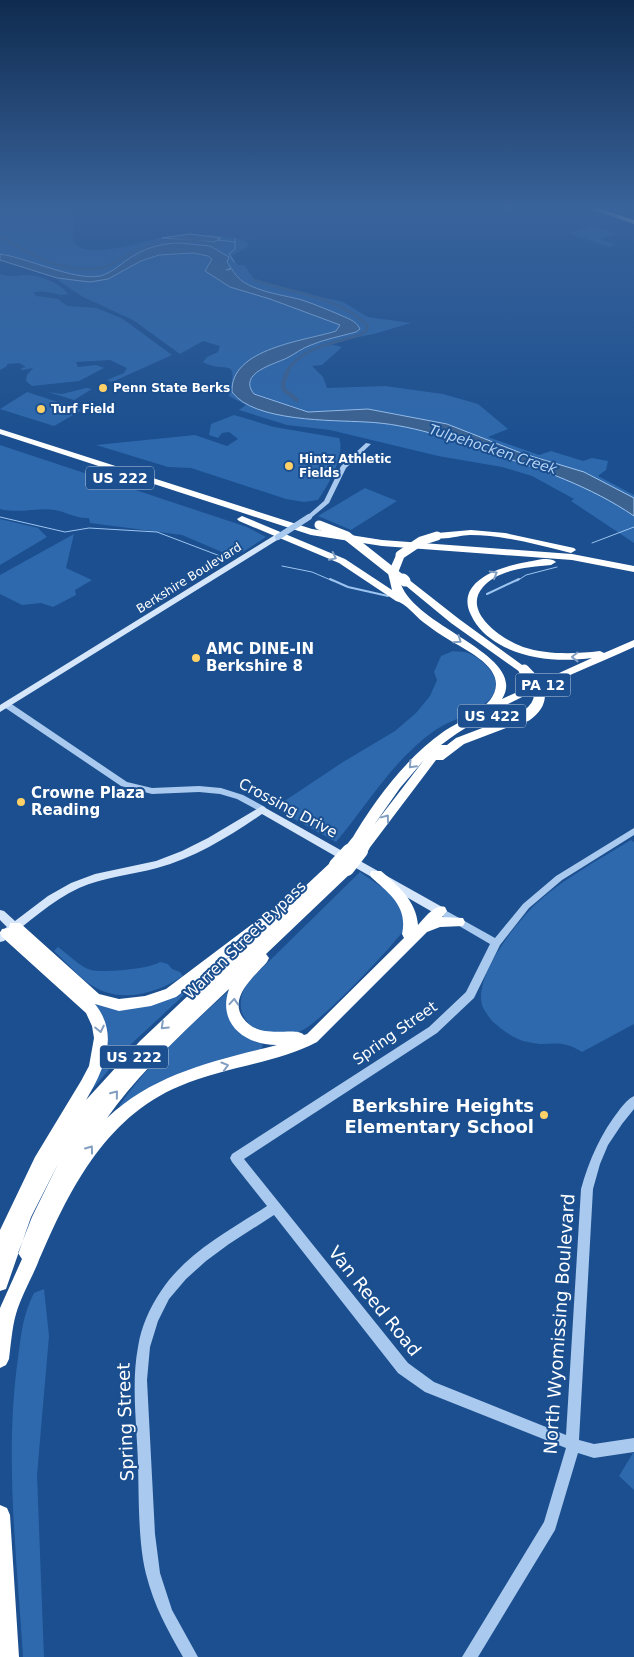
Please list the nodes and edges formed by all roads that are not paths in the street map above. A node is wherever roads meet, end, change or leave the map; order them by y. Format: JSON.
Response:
{"nodes":[{"id":1,"x":0,"y":431,"type":"edge"},
{"id":2,"x":0,"y":438,"type":"edge"},
{"id":3,"x":368,"y":444,"type":"dead end"},
{"id":4,"x":136,"y":476,"type":"junction"},
{"id":5,"x":239,"y":518,"type":"junction"},
{"id":6,"x":278,"y":537,"type":"joint"},
{"id":7,"x":583,"y":564,"type":"junction"},
{"id":8,"x":634,"y":569,"type":"edge"},
{"id":9,"x":418,"y":612,"type":"junction"},
{"id":10,"x":634,"y":642,"type":"edge"},
{"id":11,"x":628,"y":648,"type":"edge"},
{"id":12,"x":4,"y":707,"type":"edge"},
{"id":13,"x":463,"y":723,"type":"junction"},
{"id":14,"x":408,"y":789,"type":"junction"},
{"id":15,"x":262,"y":809,"type":"junction"},
{"id":16,"x":634,"y":831,"type":"edge"},
{"id":17,"x":360,"y":845,"type":"junction"},
{"id":18,"x":338,"y":870,"type":"junction"},
{"id":19,"x":376,"y":874,"type":"junction"},
{"id":20,"x":438,"y":910,"type":"junction"},
{"id":21,"x":0,"y":914,"type":"edge"},
{"id":22,"x":458,"y":922,"type":"junction"},
{"id":23,"x":5,"y":932,"type":"edge"},
{"id":24,"x":414,"y":934,"type":"junction"},
{"id":25,"x":496,"y":943,"type":"junction"},
{"id":26,"x":634,"y":1101,"type":"edge"},
{"id":27,"x":236,"y":1158,"type":"joint"},
{"id":28,"x":276,"y":1207,"type":"junction"},
{"id":29,"x":0,"y":1253,"type":"edge"},
{"id":30,"x":0,"y":1283,"type":"edge"},
{"id":31,"x":6,"y":1317,"type":"junction"},
{"id":32,"x":0,"y":1359,"type":"edge"},
{"id":33,"x":572,"y":1445,"type":"junction"},
{"id":34,"x":634,"y":1445,"type":"edge"},
{"id":35,"x":0,"y":1515,"type":"edge"},
{"id":36,"x":8,"y":1657,"type":"edge"},
{"id":37,"x":191,"y":1657,"type":"edge"},
{"id":38,"x":468,"y":1657,"type":"edge"}],
"edges":[{"from":1,"to":4,"type":"highway","number":"US 222"},
{"from":2,"to":5,"type":"highway","number":"US 222"},
{"from":3,"to":6,"type":"street","name":"Berkshire Boulevard","bridge":true},
{"from":4,"to":8,"type":"highway"},
{"from":4,"to":14,"type":"highway","number":"US 222","bridge":true},
{"from":5,"to":7,"type":"highway"},
{"from":5,"to":9,"type":"highway","number":"US 222","one_way":true},
{"from":6,"to":12,"type":"main road","name":"Berkshire Boulevard"},
{"from":7,"to":8,"type":"highway"},
{"from":11,"to":7,"type":"highway","one_way":true},
{"from":8,"to":9,"type":"highway","bridge":true},
{"from":9,"to":13,"type":"highway","number":"US 222","one_way":true},
{"from":10,"to":11,"type":"highway","name":"Warren Street Bypass","number":"PA 12"},
{"from":11,"to":13,"type":"highway","name":"Warren Street Bypass","number":"PA 12"},
{"from":11,"to":14,"type":"highway","name":"Warren Street Bypass","number":"US 422"},
{"from":12,"to":15,"type":"street","name":"Crossing Drive"},
{"from":13,"to":17,"type":"highway","name":"Warren Street Bypass","number":"US 222","one_way":true},
{"from":17,"to":14,"type":"highway","name":"Warren Street Bypass","number":"US 222","one_way":true},
{"from":15,"to":19,"type":"main road","name":"Crossing Drive"},
{"from":15,"to":23,"type":"main road"},
{"from":16,"to":25,"type":"street","name":"Spring Street"},
{"from":17,"to":18,"type":"highway","name":"Warren Street Bypass","number":"US 222","bridge":true},
{"from":18,"to":23,"type":"highway"},
{"from":24,"to":18,"type":"highway","one_way":true},
{"from":18,"to":30,"type":"highway","name":"Warren Street Bypass","number":"US 222","one_way":true},
{"from":31,"to":18,"type":"highway","name":"Warren Street Bypass","number":"US 222","one_way":true},
{"from":19,"to":20,"type":"main road","name":"Crossing Drive"},
{"from":19,"to":24,"type":"highway"},
{"from":20,"to":22,"type":"street","name":"Crossing Drive"},
{"from":20,"to":24,"type":"highway"},
{"from":21,"to":23,"type":"main road"},
{"from":22,"to":24,"type":"highway"},
{"from":22,"to":25,"type":"street","name":"Crossing Drive"},
{"from":23,"to":29,"type":"highway","one_way":true},
{"from":31,"to":24,"type":"highway","one_way":true},
{"from":25,"to":27,"type":"street","name":"Spring Street"},
{"from":26,"to":33,"type":"street","name":"North Wyomissing Boulevard"},
{"from":27,"to":28,"type":"street","name":"Van Reed Road"},
{"from":28,"to":33,"type":"street","name":"Van Reed Road"},
{"from":28,"to":37,"type":"street","name":"Spring Street"},
{"from":31,"to":32,"type":"highway","name":"Warren Street Bypass","number":"US 222"},
{"from":33,"to":34,"type":"street","name":"Van Reed Road"},
{"from":33,"to":38,"type":"street","name":"North Wyomissing Boulevard"},
{"from":35,"to":36,"type":"highway"}]}
